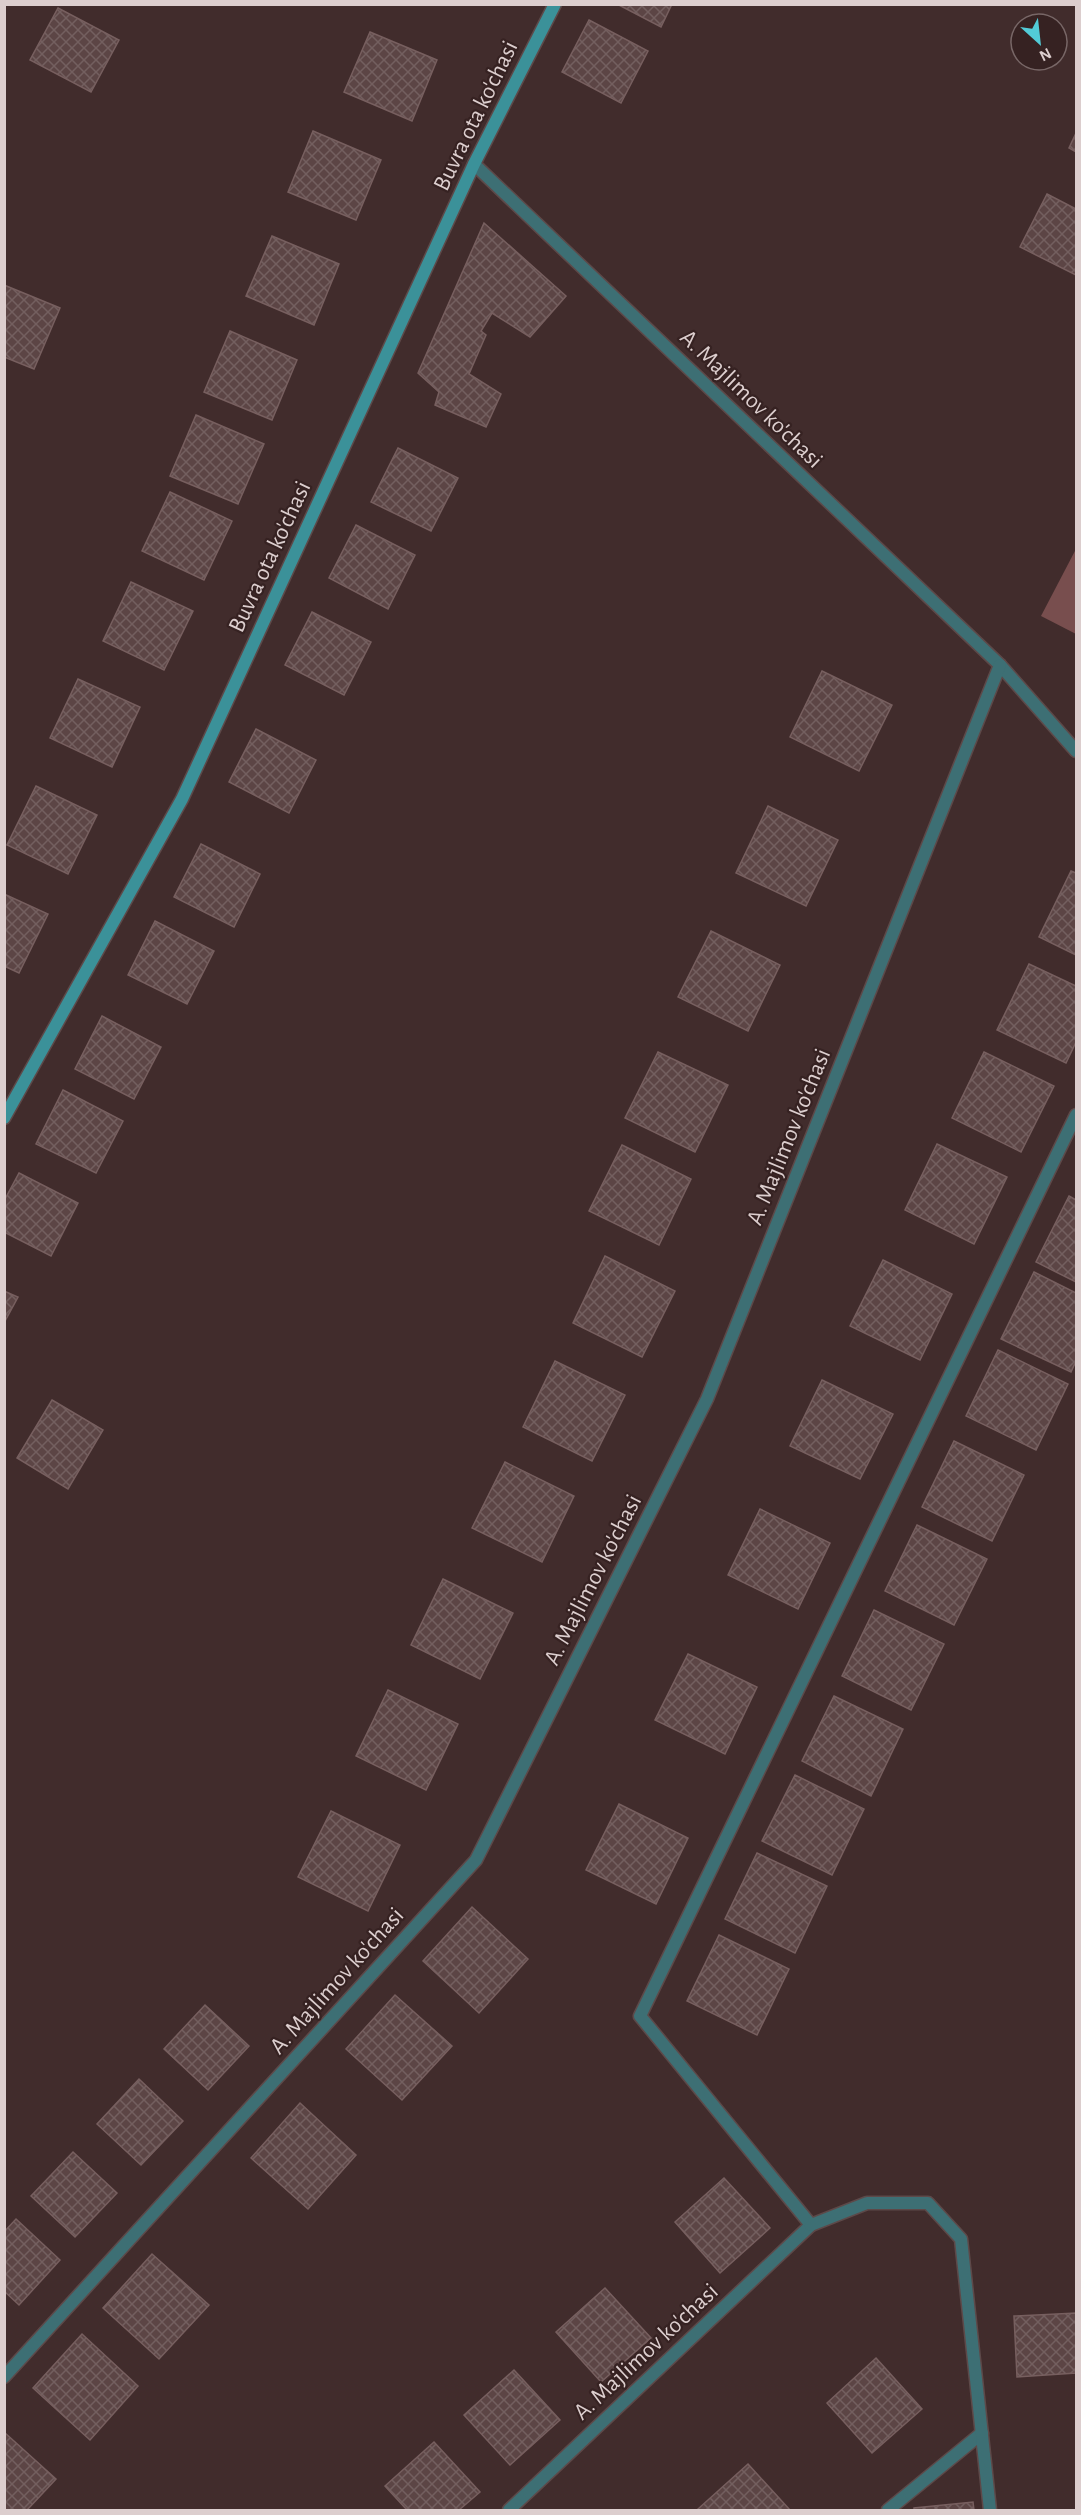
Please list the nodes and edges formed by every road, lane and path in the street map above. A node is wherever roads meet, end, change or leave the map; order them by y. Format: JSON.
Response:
{"nodes":[{"id":1,"x":555,"y":4,"type":"edge"},
{"id":2,"x":474,"y":164,"type":"junction"},
{"id":3,"x":1000,"y":665,"type":"junction"},
{"id":4,"x":1077,"y":751,"type":"edge"},
{"id":5,"x":1077,"y":1115,"type":"edge"},
{"id":6,"x":4,"y":1118,"type":"edge"},
{"id":7,"x":811,"y":2225,"type":"junction"},
{"id":8,"x":4,"y":2377,"type":"edge"},
{"id":9,"x":982,"y":2433,"type":"junction"},
{"id":10,"x":509,"y":2511,"type":"edge"},
{"id":11,"x":888,"y":2511,"type":"edge"},
{"id":12,"x":990,"y":2511,"type":"edge"}],
"edges":[{"from":1,"to":2,"type":"main road","name":"Buvra ota ko'chasi"},
{"from":2,"to":3,"type":"street","name":"A. Majlimov ko'chasi"},
{"from":2,"to":6,"type":"main road","name":"Buvra ota ko'chasi"},
{"from":3,"to":4,"type":"street","name":"A. Majlimov ko'chasi"},
{"from":3,"to":8,"type":"street","name":"A. Majlimov ko'chasi"},
{"from":5,"to":7,"type":"street"},
{"from":7,"to":9,"type":"street","name":"A. Majlimov ko'chasi"},
{"from":7,"to":10,"type":"street","name":"A. Majlimov ko'chasi"},
{"from":9,"to":11,"type":"street"},
{"from":9,"to":12,"type":"street","name":"A. Majlimov ko'chasi"}]}
